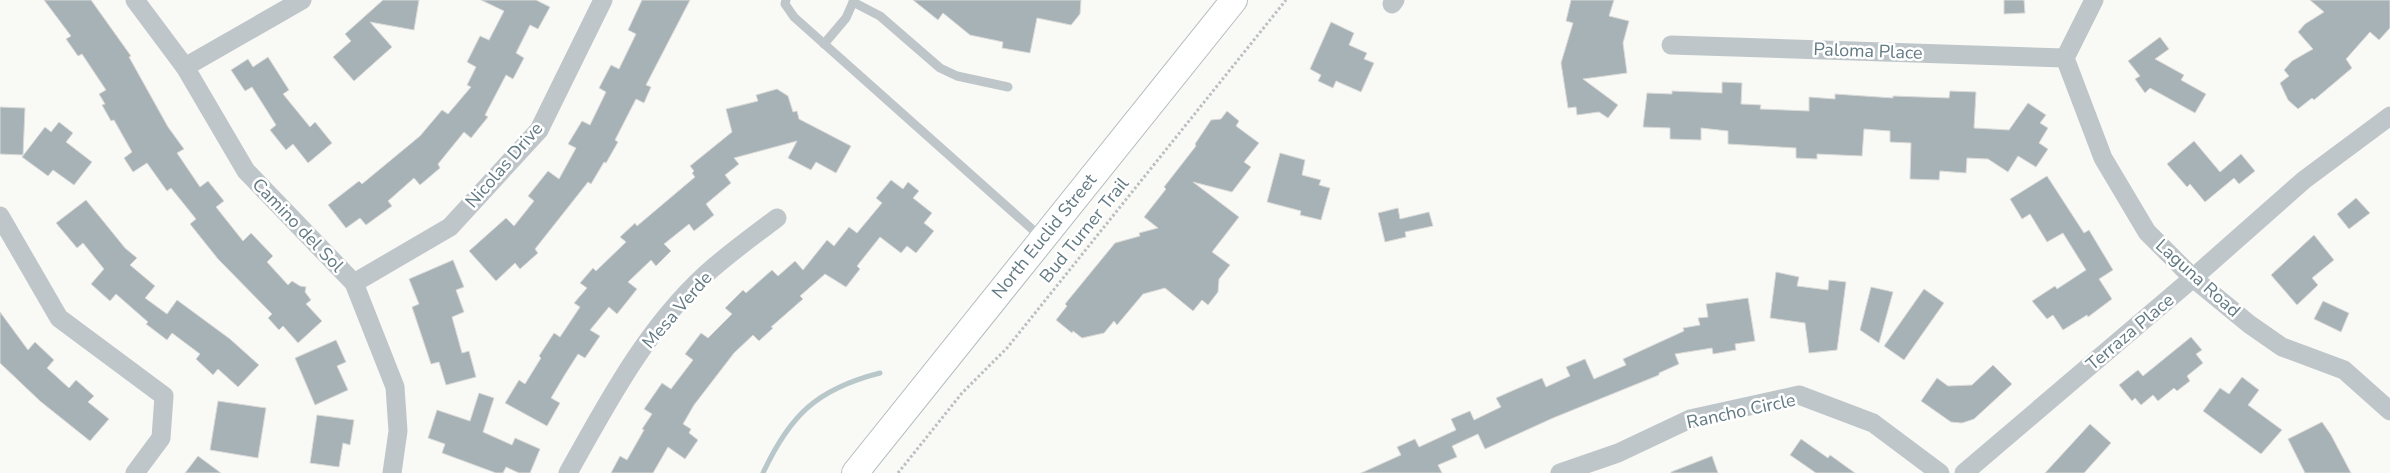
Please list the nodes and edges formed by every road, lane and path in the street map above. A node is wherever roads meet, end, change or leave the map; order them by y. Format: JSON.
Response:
{"nodes":[{"id":1,"x":135,"y":0,"type":"edge"},
{"id":2,"x":302,"y":0,"type":"edge"},
{"id":3,"x":603,"y":0,"type":"edge"},
{"id":4,"x":786,"y":0,"type":"edge"},
{"id":5,"x":1234,"y":0,"type":"edge"},
{"id":6,"x":1286,"y":0,"type":"edge"},
{"id":7,"x":2094,"y":0,"type":"edge"},
{"id":8,"x":853,"y":1,"type":"edge"},
{"id":9,"x":824,"y":44,"type":"junction"},
{"id":10,"x":1671,"y":45,"type":"dead end"},
{"id":11,"x":2065,"y":58,"type":"junction"},
{"id":12,"x":185,"y":67,"type":"junction"},
{"id":13,"x":1008,"y":87,"type":"dead end"},
{"id":14,"x":2390,"y":116,"type":"edge"},
{"id":15,"x":0,"y":216,"type":"edge"},
{"id":16,"x":777,"y":218,"type":"dead end"},
{"id":17,"x":1043,"y":238,"type":"junction"},
{"id":18,"x":2193,"y":278,"type":"junction"},
{"id":19,"x":354,"y":283,"type":"junction"},
{"id":20,"x":2390,"y":411,"type":"edge"},
{"id":21,"x":135,"y":473,"type":"edge"},
{"id":22,"x":392,"y":473,"type":"edge"},
{"id":23,"x":568,"y":473,"type":"edge"},
{"id":24,"x":854,"y":473,"type":"edge"},
{"id":25,"x":898,"y":473,"type":"edge"},
{"id":26,"x":1560,"y":473,"type":"edge"},
{"id":27,"x":1940,"y":473,"type":"edge"},
{"id":28,"x":1964,"y":473,"type":"edge"}],
"edges":[{"from":1,"to":12,"type":"street","name":"Camino del Sol"},
{"from":2,"to":12,"type":"street"},
{"from":3,"to":19,"type":"street","name":"Nicolas Drive"},
{"from":4,"to":9,"type":"lane"},
{"from":5,"to":17,"type":"main road","name":"North Euclid Street"},
{"from":6,"to":25,"type":"path","name":"Bud Turner Trail"},
{"from":7,"to":11,"type":"street"},
{"from":8,"to":9,"type":"lane"},
{"from":8,"to":13,"type":"lane"},
{"from":9,"to":17,"type":"lane"},
{"from":10,"to":11,"type":"street","name":"Paloma Place"},
{"from":11,"to":18,"type":"street","name":"Laguna Road"},
{"from":12,"to":19,"type":"street","name":"Camino del Sol"},
{"from":14,"to":18,"type":"street","name":"Terraza Place"},
{"from":15,"to":21,"type":"street"},
{"from":16,"to":23,"type":"street","name":"Mesa Verde"},
{"from":17,"to":24,"type":"main road","name":"North Euclid Street"},
{"from":18,"to":20,"type":"street","name":"Laguna Road"},
{"from":18,"to":28,"type":"street","name":"Terraza Place"},
{"from":19,"to":22,"type":"street","name":"Camino del Sol"},
{"from":26,"to":27,"type":"street","name":"Rancho Circle"}]}
